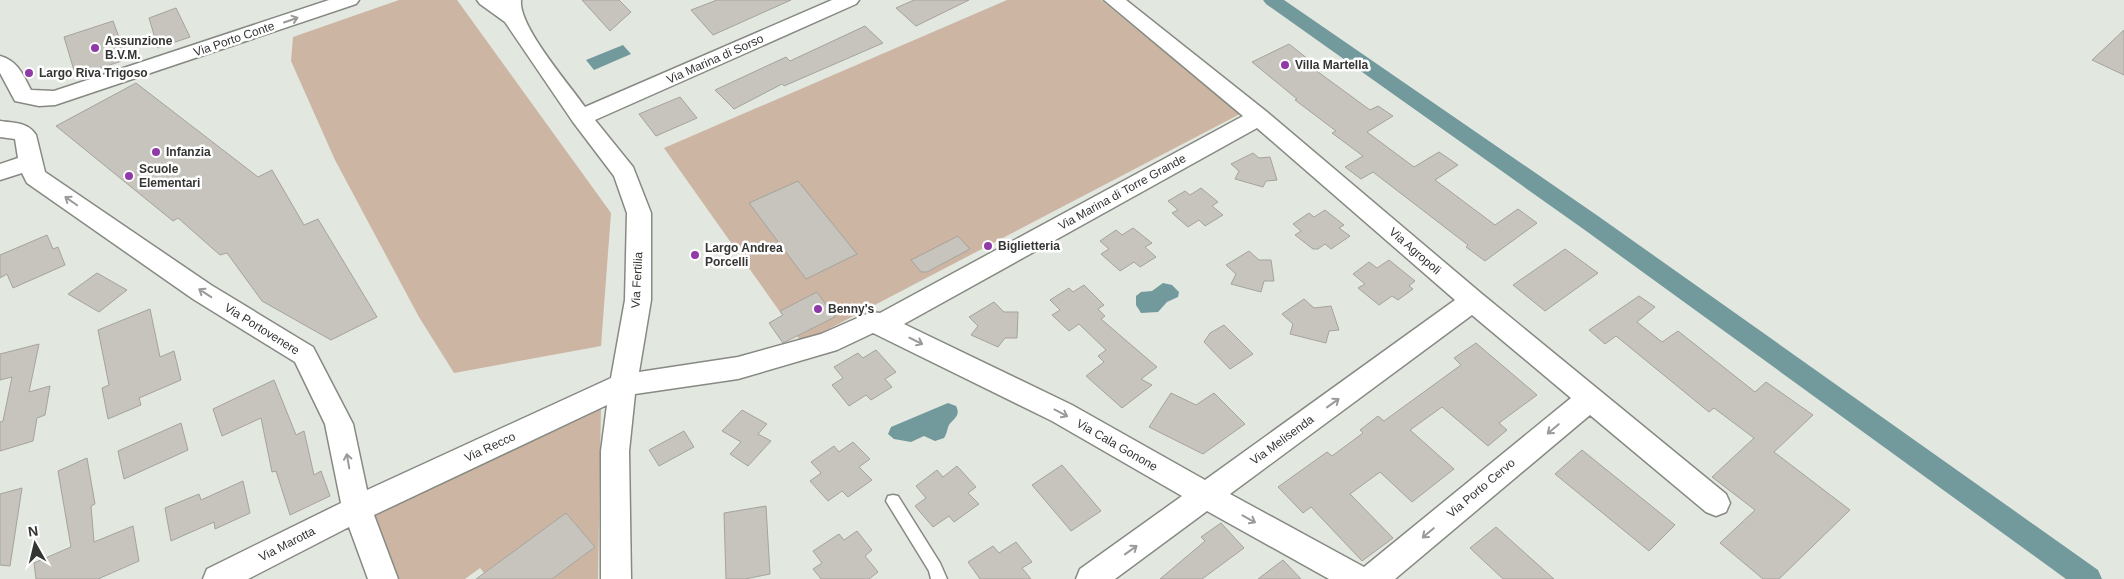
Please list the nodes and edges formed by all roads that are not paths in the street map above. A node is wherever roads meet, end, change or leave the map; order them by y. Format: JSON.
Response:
{"nodes":[{"id":1,"x":349,"y":0,"type":"edge"},
{"id":2,"x":487,"y":0,"type":"edge"},
{"id":3,"x":849,"y":0,"type":"edge"},
{"id":4,"x":1114,"y":0,"type":"edge"},
{"id":5,"x":512,"y":9,"type":"edge"},
{"id":6,"x":0,"y":64,"type":"edge"},
{"id":7,"x":581,"y":117,"type":"junction"},
{"id":8,"x":1259,"y":117,"type":"junction"},
{"id":9,"x":0,"y":129,"type":"edge"},
{"id":10,"x":30,"y":162,"type":"junction"},
{"id":11,"x":0,"y":172,"type":"edge"},
{"id":12,"x":1473,"y":301,"type":"junction"},
{"id":13,"x":876,"y":323,"type":"junction"},
{"id":14,"x":623,"y":384,"type":"junction"},
{"id":15,"x":1591,"y":398,"type":"junction"},
{"id":16,"x":1206,"y":496,"type":"junction"},
{"id":17,"x":893,"y":501,"type":"dead end"},
{"id":18,"x":1716,"y":503,"type":"dead end"},
{"id":19,"x":357,"y":509,"type":"junction"},
{"id":20,"x":218,"y":579,"type":"edge"},
{"id":21,"x":383,"y":579,"type":"edge"},
{"id":22,"x":616,"y":579,"type":"edge"},
{"id":23,"x":939,"y":579,"type":"edge"},
{"id":24,"x":1091,"y":579,"type":"edge"},
{"id":25,"x":1358,"y":579,"type":"edge"},
{"id":26,"x":1372,"y":579,"type":"edge"}],
"edges":[{"from":6,"to":1,"type":"street","name":"Via Porto Conte","one_way":true},
{"from":2,"to":5,"type":"street"},
{"from":3,"to":7,"type":"street","name":"Via Marina di Sorso"},
{"from":4,"to":8,"type":"street","name":"Via Agropoli"},
{"from":5,"to":7,"type":"street","name":"Via Fertilia"},
{"from":7,"to":14,"type":"street","name":"Via Fertilia"},
{"from":8,"to":12,"type":"street","name":"Via Agropoli"},
{"from":8,"to":13,"type":"street","name":"Via Marina di Torre Grande"},
{"from":9,"to":10,"type":"street","name":"Via Portovenere"},
{"from":10,"to":11,"type":"street"},
{"from":19,"to":10,"type":"street","name":"Via Portovenere","one_way":true},
{"from":12,"to":15,"type":"street","name":"Via Agropoli"},
{"from":16,"to":12,"type":"street","name":"Via Melisenda","one_way":true},
{"from":13,"to":14,"type":"street","name":"Via Marina di Torre Grande"},
{"from":13,"to":16,"type":"street","name":"Via Cala Gonone","one_way":true},
{"from":14,"to":19,"type":"street","name":"Via Recco"},
{"from":14,"to":22,"type":"street","name":"Via Fertilia"},
{"from":15,"to":18,"type":"street","name":"Via Agropoli"},
{"from":15,"to":26,"type":"street","name":"Via Porto Cervo","one_way":true},
{"from":24,"to":16,"type":"street","name":"Via Melisenda","one_way":true},
{"from":16,"to":25,"type":"street","name":"Via Cala Gonone","one_way":true},
{"from":17,"to":23,"type":"lane"},
{"from":19,"to":20,"type":"street","name":"Via Marotta"},
{"from":19,"to":21,"type":"street","name":"Via Portovenere"}]}
